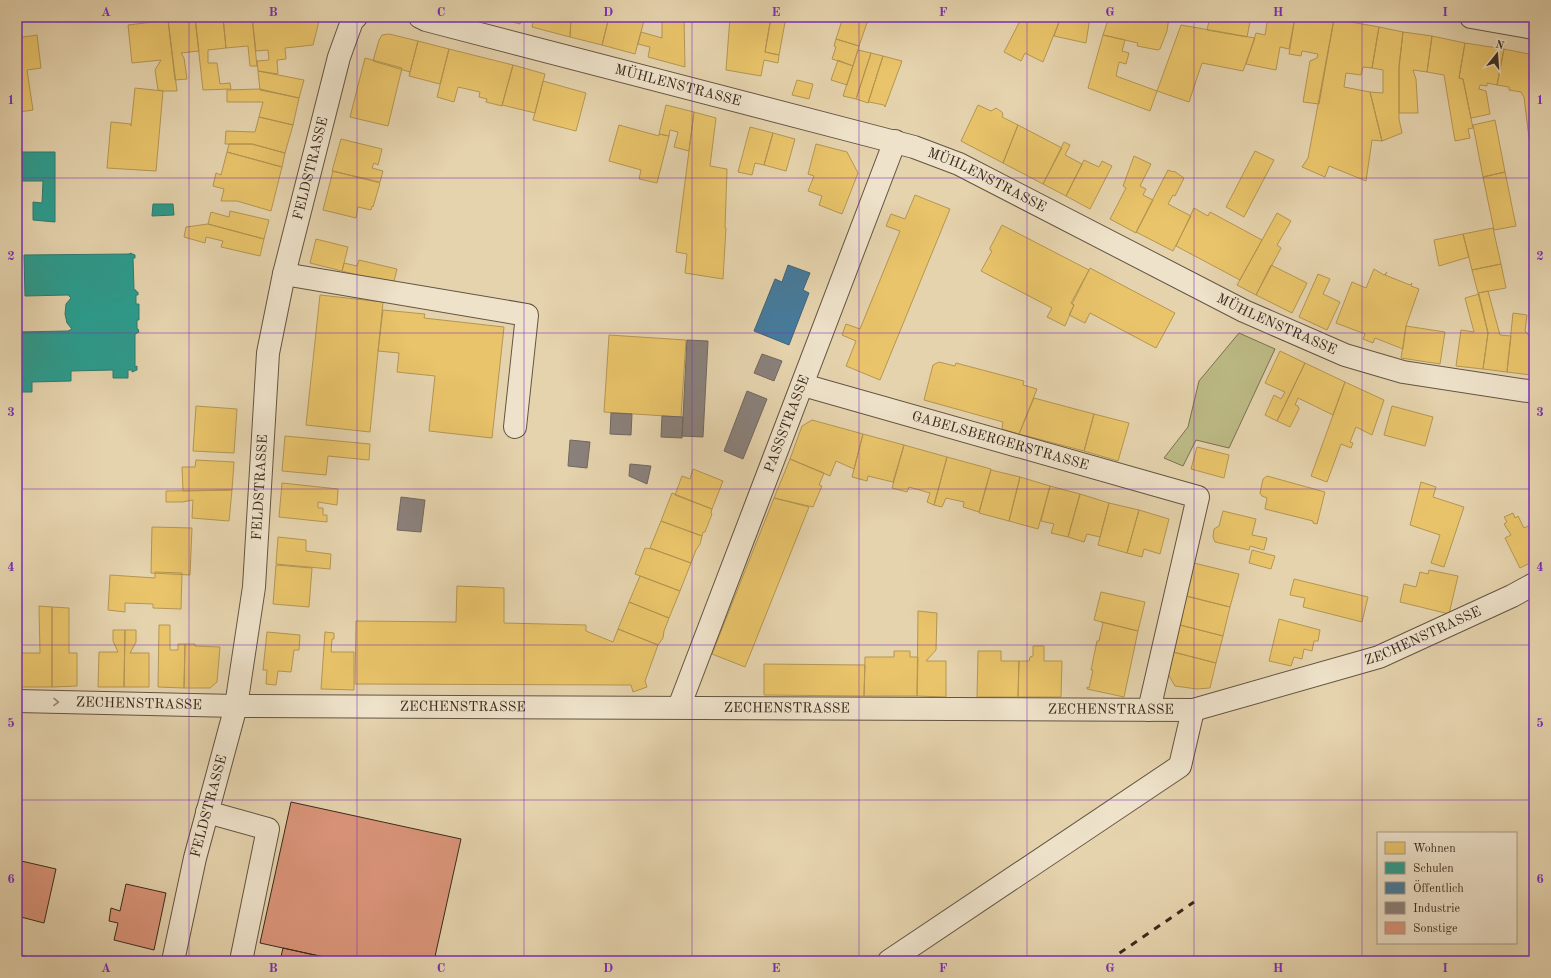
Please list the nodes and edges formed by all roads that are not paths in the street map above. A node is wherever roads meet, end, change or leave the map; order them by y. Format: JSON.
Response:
{"nodes":[{"id":1,"x":356,"y":17,"type":"edge"},
{"id":2,"x":420,"y":17,"type":"edge"},
{"id":3,"x":1471,"y":17,"type":"edge"},
{"id":4,"x":1534,"y":28,"type":"edge"},
{"id":5,"x":895,"y":142,"type":"junction"},
{"id":6,"x":284,"y":274,"type":"junction"},
{"id":7,"x":802,"y":384,"type":"junction"},
{"id":8,"x":1534,"y":392,"type":"edge"},
{"id":9,"x":515,"y":427,"type":"dead end"},
{"id":10,"x":1534,"y":584,"type":"edge"},
{"id":11,"x":17,"y":701,"type":"edge"},
{"id":12,"x":236,"y":706,"type":"junction"},
{"id":13,"x":679,"y":707,"type":"junction"},
{"id":14,"x":1149,"y":710,"type":"junction"},
{"id":15,"x":1193,"y":710,"type":"junction"},
{"id":16,"x":208,"y":812,"type":"junction"},
{"id":17,"x":173,"y":961,"type":"edge"},
{"id":18,"x":241,"y":961,"type":"edge"},
{"id":19,"x":889,"y":961,"type":"edge"}],
"edges":[{"from":1,"to":6,"type":"street","name":"FELDSTRASSE"},
{"from":2,"to":5,"type":"street","name":"MÜHLENSTRASSE"},
{"from":3,"to":4,"type":"street"},
{"from":5,"to":7,"type":"street","name":"PASSSTRASSE"},
{"from":5,"to":8,"type":"street","name":"MÜHLENSTRASSE"},
{"from":6,"to":9,"type":"street"},
{"from":6,"to":12,"type":"street","name":"FELDSTRASSE"},
{"from":7,"to":13,"type":"street","name":"PASSSTRASSE"},
{"from":7,"to":14,"type":"street","name":"GABELSBERGERSTRASSE"},
{"from":10,"to":15,"type":"street","name":"ZECHENSTRASSE"},
{"from":11,"to":12,"type":"street","name":"ZECHENSTRASSE","one_way":true},
{"from":12,"to":13,"type":"street","name":"ZECHENSTRASSE"},
{"from":12,"to":16,"type":"street","name":"FELDSTRASSE"},
{"from":13,"to":14,"type":"street","name":"ZECHENSTRASSE"},
{"from":14,"to":15,"type":"street","name":"ZECHENSTRASSE"},
{"from":15,"to":19,"type":"street"},
{"from":16,"to":17,"type":"street","name":"FELDSTRASSE"},
{"from":16,"to":18,"type":"street"}]}
